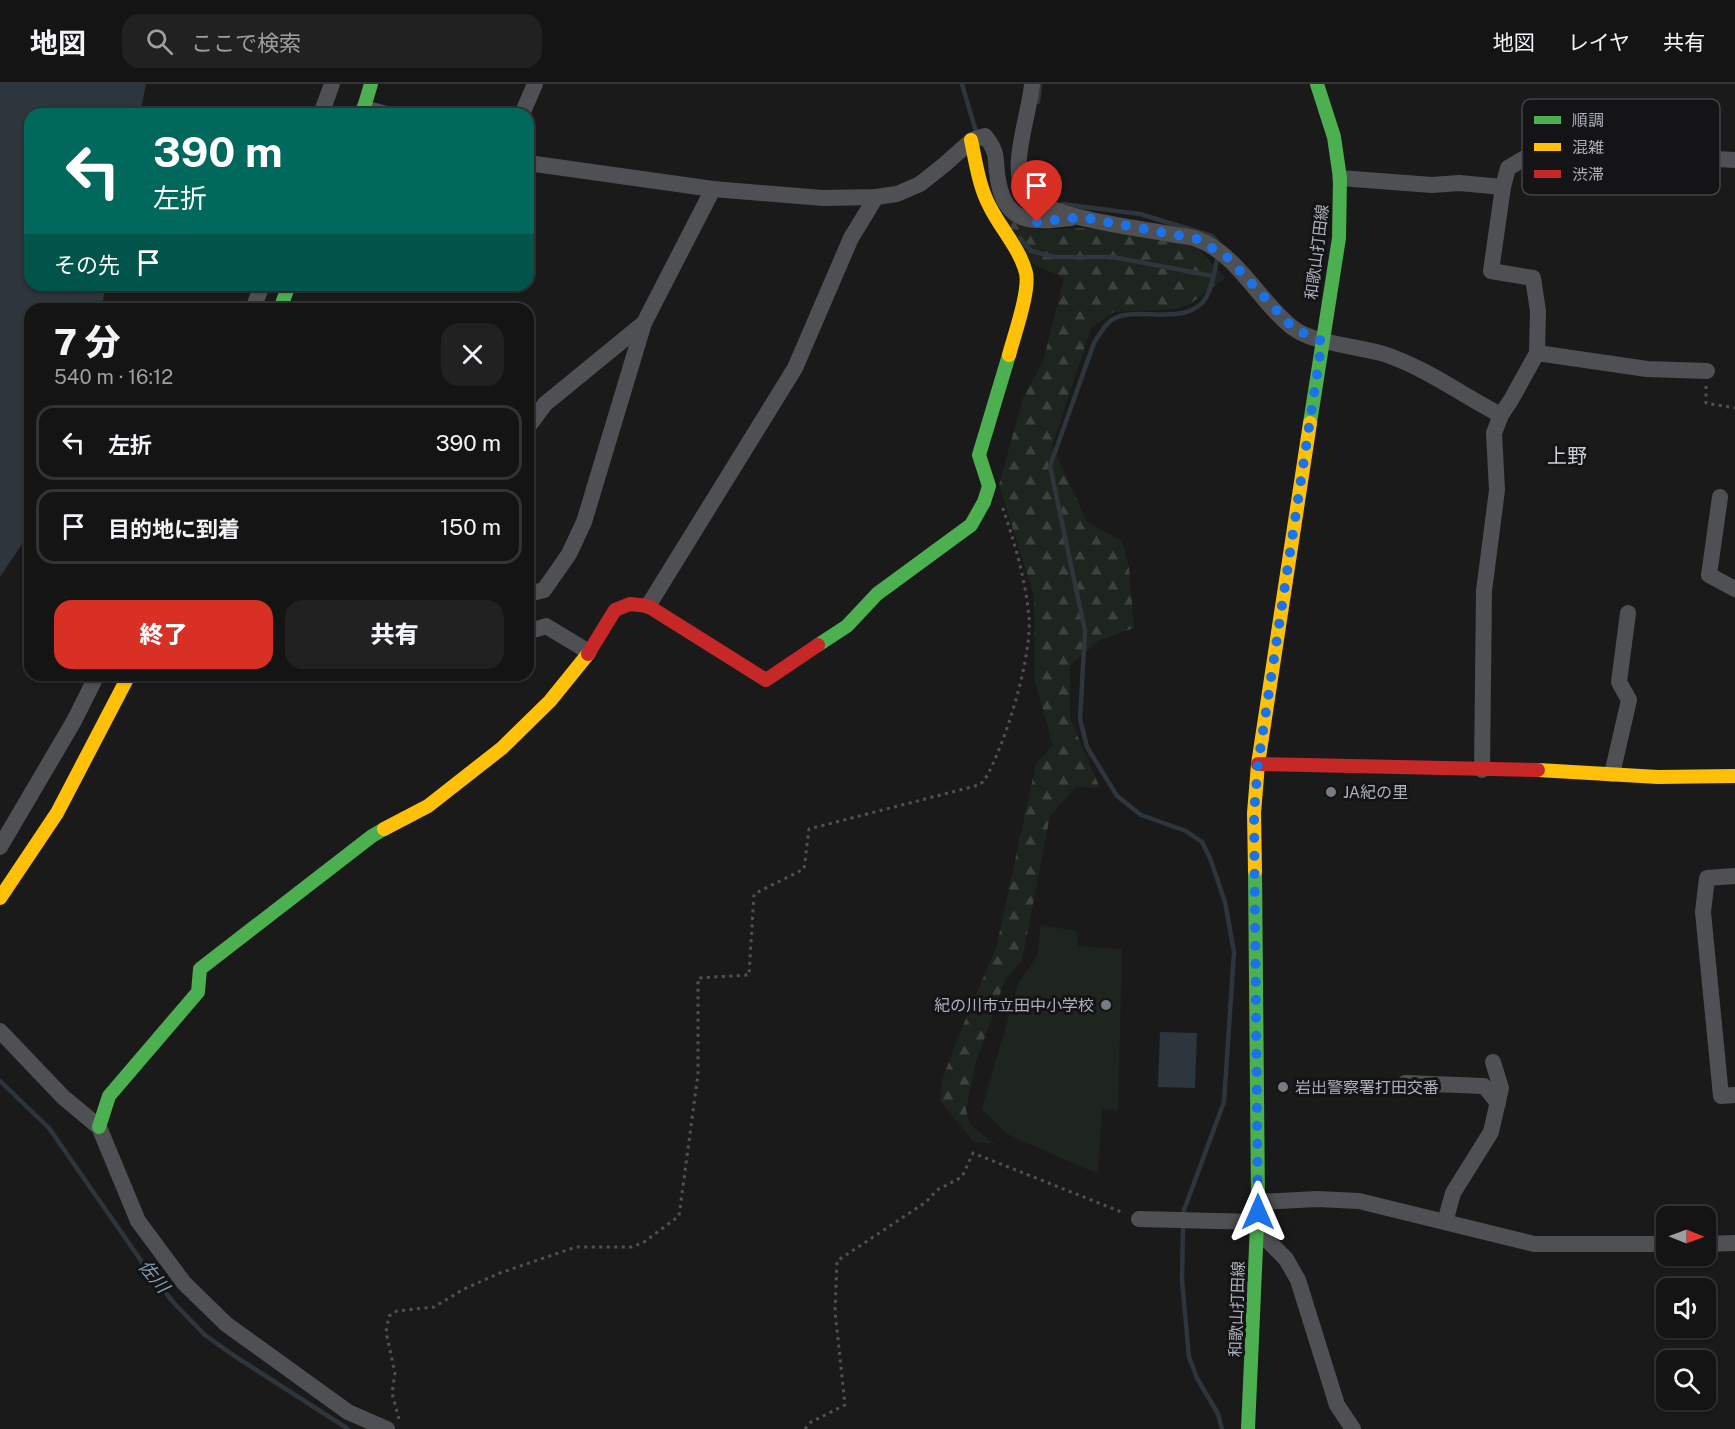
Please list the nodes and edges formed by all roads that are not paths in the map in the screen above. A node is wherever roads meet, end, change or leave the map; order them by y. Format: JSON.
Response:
{"nodes":[{"id":1,"x":332,"y":84,"type":"edge"},
{"id":2,"x":371,"y":84,"type":"edge"},
{"id":3,"x":535,"y":84,"type":"edge"},
{"id":4,"x":1032,"y":84,"type":"edge"},
{"id":5,"x":1317,"y":84,"type":"edge"},
{"id":6,"x":323,"y":108,"type":"edge"},
{"id":7,"x":364,"y":108,"type":"edge"},
{"id":8,"x":525,"y":108,"type":"edge"},
{"id":9,"x":971,"y":140,"type":"junction"},
{"id":10,"x":1720,"y":159,"type":"edge"},
{"id":11,"x":1522,"y":160,"type":"edge"},
{"id":12,"x":1735,"y":160,"type":"edge"},
{"id":13,"x":534,"y":164,"type":"edge"},
{"id":14,"x":1340,"y":178,"type":"junction"},
{"id":15,"x":1503,"y":187,"type":"junction"},
{"id":16,"x":713,"y":189,"type":"junction"},
{"id":17,"x":876,"y":197,"type":"junction"},
{"id":18,"x":1081,"y":217,"type":"junction"},
{"id":19,"x":644,"y":323,"type":"junction"},
{"id":20,"x":1322,"y":341,"type":"junction"},
{"id":21,"x":1537,"y":353,"type":"junction"},
{"id":22,"x":1707,"y":371,"type":"road end"},
{"id":23,"x":1501,"y":414,"type":"junction"},
{"id":24,"x":534,"y":418,"type":"edge"},
{"id":25,"x":1720,"y":497,"type":"dead end"},
{"id":26,"x":1735,"y":589,"type":"edge"},
{"id":27,"x":534,"y":592,"type":"edge"},
{"id":28,"x":648,"y":606,"type":"junction"},
{"id":29,"x":1628,"y":613,"type":"dead end"},
{"id":30,"x":534,"y":630,"type":"edge"},
{"id":31,"x":589,"y":652,"type":"junction"},
{"id":32,"x":94,"y":681,"type":"edge"},
{"id":33,"x":126,"y":681,"type":"edge"},
{"id":34,"x":1258,"y":764,"type":"junction"},
{"id":35,"x":1482,"y":770,"type":"junction"},
{"id":36,"x":1612,"y":774,"type":"junction"},
{"id":37,"x":1735,"y":776,"type":"edge"},
{"id":38,"x":0,"y":847,"type":"edge"},
{"id":39,"x":1735,"y":876,"type":"edge"},
{"id":40,"x":0,"y":898,"type":"edge"},
{"id":41,"x":0,"y":1031,"type":"edge"},
{"id":42,"x":1493,"y":1062,"type":"dead end"},
{"id":43,"x":1405,"y":1083,"type":"dead end"},
{"id":44,"x":1735,"y":1095,"type":"edge"},
{"id":45,"x":1498,"y":1103,"type":"junction"},
{"id":46,"x":99,"y":1126,"type":"junction"},
{"id":47,"x":1258,"y":1202,"type":"junction"},
{"id":48,"x":1139,"y":1219,"type":"road end"},
{"id":49,"x":1445,"y":1222,"type":"junction"},
{"id":50,"x":1257,"y":1226,"type":"junction"},
{"id":51,"x":1735,"y":1243,"type":"edge"},
{"id":52,"x":1656,"y":1244,"type":"edge"},
{"id":53,"x":1716,"y":1244,"type":"edge"},
{"id":54,"x":394,"y":1427,"type":"edge"},
{"id":55,"x":1248,"y":1429,"type":"edge"},
{"id":56,"x":1353,"y":1429,"type":"edge"}],
"edges":[{"from":1,"to":6,"type":"street"},
{"from":2,"to":7,"type":"street"},
{"from":3,"to":8,"type":"street"},
{"from":4,"to":18,"type":"street"},
{"from":5,"to":14,"type":"street","name":"和歌山打田線"},
{"from":9,"to":17,"type":"street"},
{"from":9,"to":18,"type":"street"},
{"from":9,"to":28,"type":"street"},
{"from":10,"to":12,"type":"street"},
{"from":11,"to":15,"type":"street"},
{"from":13,"to":16,"type":"street"},
{"from":14,"to":15,"type":"street"},
{"from":14,"to":20,"type":"street","name":"和歌山打田線"},
{"from":15,"to":21,"type":"street"},
{"from":16,"to":17,"type":"street"},
{"from":16,"to":19,"type":"street"},
{"from":17,"to":28,"type":"street"},
{"from":18,"to":20,"type":"street"},
{"from":19,"to":24,"type":"street"},
{"from":19,"to":27,"type":"street"},
{"from":20,"to":23,"type":"street"},
{"from":20,"to":34,"type":"street","name":"和歌山打田線"},
{"from":21,"to":22,"type":"street"},
{"from":21,"to":23,"type":"street"},
{"from":23,"to":35,"type":"street"},
{"from":25,"to":26,"type":"street"},
{"from":28,"to":31,"type":"street"},
{"from":29,"to":36,"type":"street"},
{"from":30,"to":31,"type":"street"},
{"from":31,"to":46,"type":"street"},
{"from":32,"to":38,"type":"street"},
{"from":33,"to":40,"type":"street"},
{"from":34,"to":35,"type":"street"},
{"from":34,"to":47,"type":"street","name":"和歌山打田線"},
{"from":35,"to":36,"type":"street"},
{"from":36,"to":37,"type":"street"},
{"from":39,"to":44,"type":"street"},
{"from":41,"to":46,"type":"street"},
{"from":42,"to":45,"type":"street"},
{"from":43,"to":45,"type":"street"},
{"from":45,"to":49,"type":"street"},
{"from":46,"to":54,"type":"street"},
{"from":47,"to":49,"type":"street"},
{"from":47,"to":50,"type":"street","name":"和歌山打田線"},
{"from":48,"to":50,"type":"street"},
{"from":49,"to":52,"type":"street"},
{"from":50,"to":55,"type":"street","name":"和歌山打田線"},
{"from":50,"to":56,"type":"street"},
{"from":51,"to":53,"type":"street"}]}
